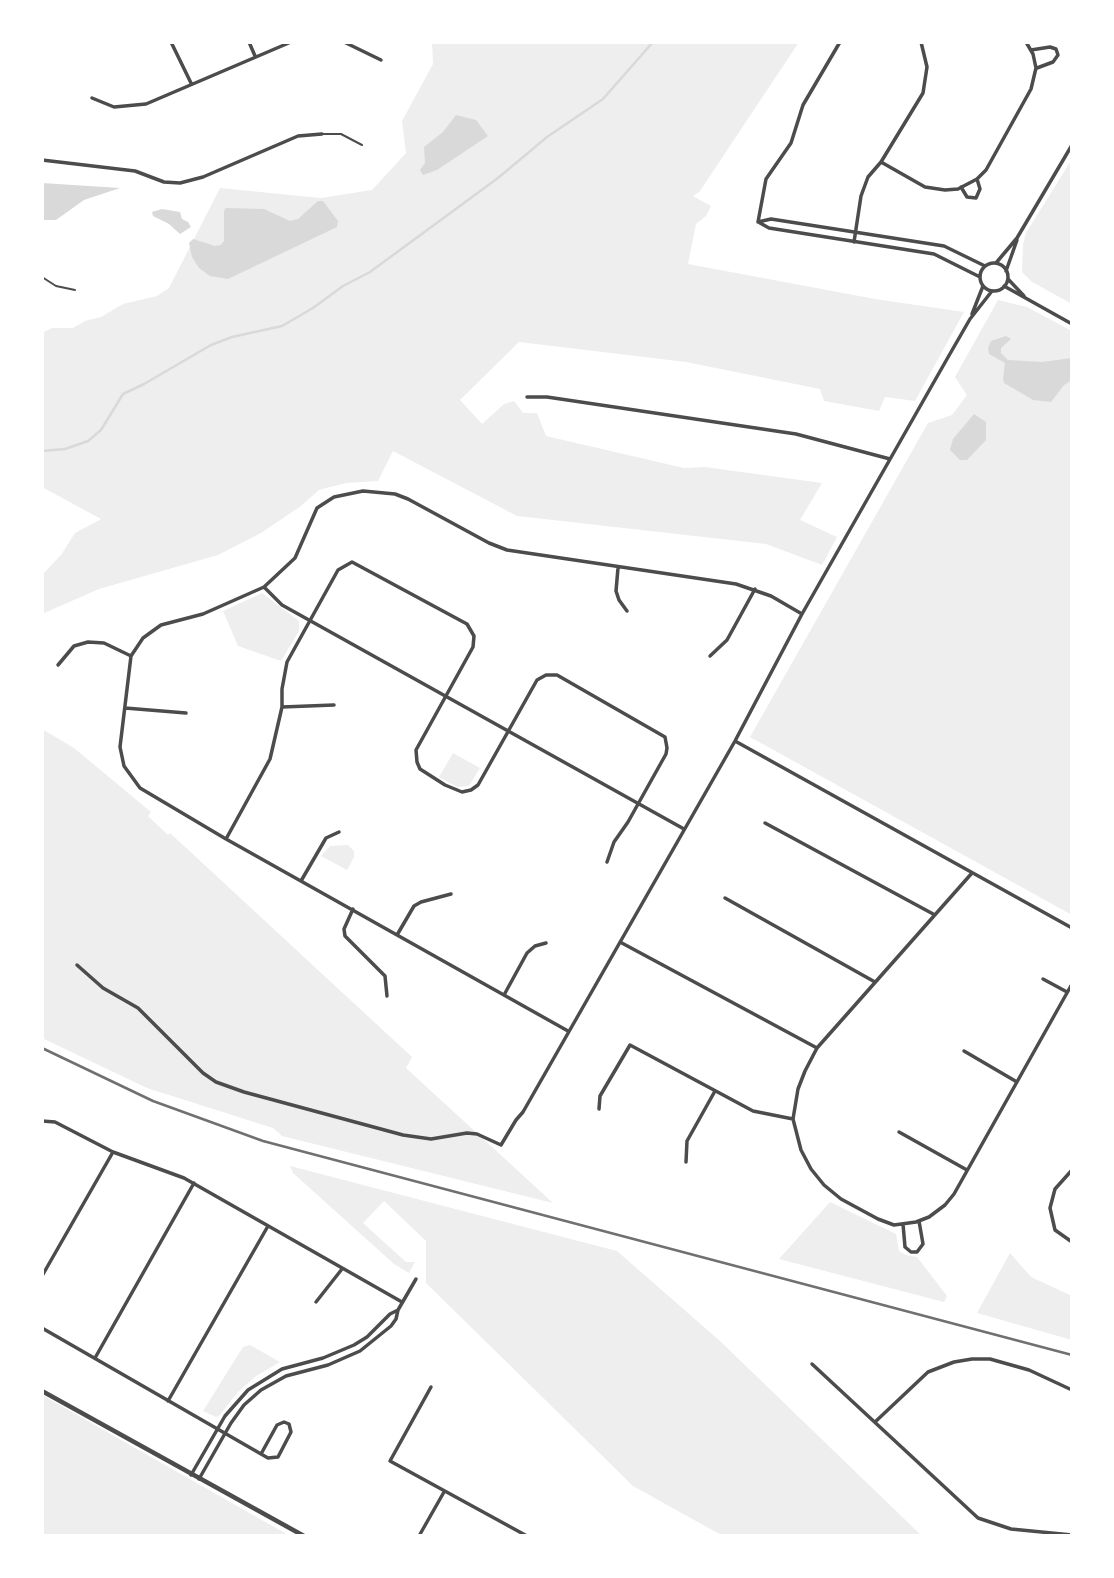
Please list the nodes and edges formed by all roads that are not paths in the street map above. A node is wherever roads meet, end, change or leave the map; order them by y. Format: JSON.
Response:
{"nodes":[{"id":1,"x":171,"y":42,"type":"edge"},
{"id":2,"x":249,"y":42,"type":"edge"},
{"id":3,"x":291,"y":42,"type":"edge"},
{"id":4,"x":344,"y":42,"type":"edge"},
{"id":5,"x":840,"y":42,"type":"edge"},
{"id":6,"x":921,"y":42,"type":"edge"},
{"id":7,"x":1026,"y":42,"type":"edge"},
{"id":8,"x":1031,"y":50,"type":"junction"},
{"id":9,"x":255,"y":56,"type":"junction"},
{"id":10,"x":381,"y":60,"type":"dead end"},
{"id":11,"x":1036,"y":68,"type":"junction"},
{"id":12,"x":191,"y":83,"type":"junction"},
{"id":13,"x":92,"y":98,"type":"dead end"},
{"id":14,"x":322,"y":134,"type":"joint"},
{"id":15,"x":362,"y":145,"type":"dead end"},
{"id":16,"x":1072,"y":145,"type":"edge"},
{"id":17,"x":42,"y":160,"type":"edge"},
{"id":18,"x":881,"y":162,"type":"junction"},
{"id":19,"x":978,"y":178,"type":"junction"},
{"id":20,"x":961,"y":187,"type":"junction"},
{"id":21,"x":758,"y":222,"type":"junction"},
{"id":22,"x":855,"y":232,"type":"junction"},
{"id":23,"x":1017,"y":238,"type":"junction"},
{"id":24,"x":854,"y":242,"type":"junction"},
{"id":25,"x":996,"y":263,"type":"junction"},
{"id":26,"x":985,"y":266,"type":"junction"},
{"id":27,"x":1006,"y":271,"type":"junction"},
{"id":28,"x":42,"y":277,"type":"edge"},
{"id":29,"x":980,"y":277,"type":"junction"},
{"id":30,"x":1008,"y":279,"type":"junction"},
{"id":31,"x":983,"y":286,"type":"junction"},
{"id":32,"x":1004,"y":286,"type":"junction"},
{"id":33,"x":75,"y":290,"type":"dead end"},
{"id":34,"x":992,"y":291,"type":"junction"},
{"id":35,"x":1028,"y":300,"type":"junction"},
{"id":36,"x":970,"y":319,"type":"junction"},
{"id":37,"x":1072,"y":324,"type":"edge"},
{"id":38,"x":527,"y":397,"type":"dead end"},
{"id":39,"x":890,"y":459,"type":"junction"},
{"id":40,"x":618,"y":568,"type":"junction"},
{"id":41,"x":264,"y":587,"type":"junction"},
{"id":42,"x":755,"y":589,"type":"junction"},
{"id":43,"x":627,"y":611,"type":"dead end"},
{"id":44,"x":802,"y":614,"type":"junction"},
{"id":45,"x":309,"y":620,"type":"junction"},
{"id":46,"x":131,"y":656,"type":"junction"},
{"id":47,"x":710,"y":656,"type":"dead end"},
{"id":48,"x":58,"y":665,"type":"dead end"},
{"id":49,"x":446,"y":696,"type":"junction"},
{"id":50,"x":334,"y":705,"type":"dead end"},
{"id":51,"x":282,"y":707,"type":"junction"},
{"id":52,"x":125,"y":708,"type":"junction"},
{"id":53,"x":186,"y":713,"type":"dead end"},
{"id":54,"x":508,"y":731,"type":"junction"},
{"id":55,"x":735,"y":741,"type":"junction"},
{"id":56,"x":639,"y":804,"type":"junction"},
{"id":57,"x":765,"y":823,"type":"dead end"},
{"id":58,"x":684,"y":829,"type":"junction"},
{"id":59,"x":339,"y":832,"type":"dead end"},
{"id":60,"x":226,"y":839,"type":"junction"},
{"id":61,"x":607,"y":862,"type":"dead end"},
{"id":62,"x":972,"y":873,"type":"junction"},
{"id":63,"x":301,"y":881,"type":"junction"},
{"id":64,"x":451,"y":894,"type":"dead end"},
{"id":65,"x":725,"y":898,"type":"dead end"},
{"id":66,"x":353,"y":909,"type":"junction"},
{"id":67,"x":934,"y":915,"type":"junction"},
{"id":68,"x":1072,"y":928,"type":"edge"},
{"id":69,"x":397,"y":935,"type":"junction"},
{"id":70,"x":620,"y":942,"type":"junction"},
{"id":71,"x":546,"y":943,"type":"dead end"},
{"id":72,"x":77,"y":965,"type":"dead end"},
{"id":73,"x":1043,"y":979,"type":"dead end"},
{"id":74,"x":875,"y":982,"type":"junction"},
{"id":75,"x":1072,"y":984,"type":"edge"},
{"id":76,"x":1068,"y":992,"type":"junction"},
{"id":77,"x":504,"y":995,"type":"junction"},
{"id":78,"x":387,"y":996,"type":"dead end"},
{"id":79,"x":568,"y":1031,"type":"junction"},
{"id":80,"x":817,"y":1048,"type":"junction"},
{"id":81,"x":964,"y":1051,"type":"dead end"},
{"id":82,"x":1017,"y":1082,"type":"junction"},
{"id":83,"x":715,"y":1091,"type":"junction"},
{"id":84,"x":599,"y":1109,"type":"dead end"},
{"id":85,"x":793,"y":1119,"type":"junction"},
{"id":86,"x":42,"y":1121,"type":"edge"},
{"id":87,"x":899,"y":1132,"type":"dead end"},
{"id":88,"x":113,"y":1152,"type":"junction"},
{"id":89,"x":686,"y":1162,"type":"dead end"},
{"id":90,"x":967,"y":1170,"type":"junction"},
{"id":91,"x":1072,"y":1170,"type":"edge"},
{"id":92,"x":194,"y":1183,"type":"junction"},
{"id":93,"x":919,"y":1221,"type":"junction"},
{"id":94,"x":903,"y":1224,"type":"junction"},
{"id":95,"x":268,"y":1226,"type":"junction"},
{"id":96,"x":1072,"y":1242,"type":"edge"},
{"id":97,"x":341,"y":1269,"type":"junction"},
{"id":98,"x":42,"y":1276,"type":"edge"},
{"id":99,"x":415,"y":1279,"type":"dead end"},
{"id":100,"x":316,"y":1302,"type":"dead end"},
{"id":101,"x":402,"y":1302,"type":"junction"},
{"id":102,"x":398,"y":1310,"type":"junction"},
{"id":103,"x":42,"y":1328,"type":"edge"},
{"id":104,"x":94,"y":1359,"type":"junction"},
{"id":105,"x":812,"y":1364,"type":"dead end"},
{"id":106,"x":431,"y":1387,"type":"dead end"},
{"id":107,"x":1072,"y":1390,"type":"edge"},
{"id":108,"x":42,"y":1391,"type":"edge"},
{"id":109,"x":168,"y":1401,"type":"junction"},
{"id":110,"x":874,"y":1423,"type":"junction"},
{"id":111,"x":217,"y":1429,"type":"junction"},
{"id":112,"x":224,"y":1433,"type":"junction"},
{"id":113,"x":261,"y":1454,"type":"junction"},
{"id":114,"x":191,"y":1475,"type":"junction"},
{"id":115,"x":199,"y":1479,"type":"junction"},
{"id":116,"x":444,"y":1491,"type":"junction"},
{"id":117,"x":1011,"y":1529,"type":"junction"},
{"id":118,"x":1072,"y":1535,"type":"edge"},
{"id":119,"x":304,"y":1536,"type":"edge"},
{"id":120,"x":419,"y":1536,"type":"edge"},
{"id":121,"x":527,"y":1536,"type":"edge"},
{"id":122,"x":1010,"y":1536,"type":"edge"}],
"edges":[{"from":1,"to":12,"type":"street"},
{"from":2,"to":9,"type":"street"},
{"from":3,"to":9,"type":"street"},
{"from":4,"to":10,"type":"street"},
{"from":5,"to":21,"type":"street"},
{"from":6,"to":18,"type":"street"},
{"from":7,"to":8,"type":"street"},
{"from":8,"to":11,"type":"street"},
{"from":8,"to":11,"type":"street"},
{"from":9,"to":12,"type":"street"},
{"from":11,"to":19,"type":"street"},
{"from":12,"to":13,"type":"street"},
{"from":14,"to":15,"type":"lane"},
{"from":14,"to":17,"type":"street"},
{"from":16,"to":23,"type":"street"},
{"from":18,"to":20,"type":"street"},
{"from":18,"to":22,"type":"street"},
{"from":19,"to":20,"type":"street"},
{"from":19,"to":20,"type":"street"},
{"from":21,"to":22,"type":"street"},
{"from":21,"to":24,"type":"street"},
{"from":22,"to":24,"type":"street"},
{"from":22,"to":26,"type":"street"},
{"from":23,"to":25,"type":"street"},
{"from":23,"to":27,"type":"street"},
{"from":24,"to":29,"type":"street"},
{"from":25,"to":26,"type":"street"},
{"from":25,"to":27,"type":"street"},
{"from":26,"to":29,"type":"street"},
{"from":27,"to":30,"type":"street"},
{"from":28,"to":33,"type":"lane"},
{"from":29,"to":31,"type":"street"},
{"from":30,"to":32,"type":"street"},
{"from":30,"to":35,"type":"street"},
{"from":31,"to":34,"type":"street"},
{"from":31,"to":36,"type":"street"},
{"from":32,"to":34,"type":"street"},
{"from":32,"to":35,"type":"street"},
{"from":34,"to":36,"type":"street"},
{"from":35,"to":37,"type":"street"},
{"from":36,"to":39,"type":"street"},
{"from":38,"to":39,"type":"street"},
{"from":39,"to":44,"type":"street"},
{"from":40,"to":41,"type":"street"},
{"from":40,"to":42,"type":"street"},
{"from":40,"to":43,"type":"street"},
{"from":41,"to":45,"type":"street"},
{"from":41,"to":46,"type":"street"},
{"from":42,"to":44,"type":"street"},
{"from":42,"to":47,"type":"street"},
{"from":44,"to":55,"type":"street"},
{"from":45,"to":49,"type":"street"},
{"from":45,"to":49,"type":"street"},
{"from":45,"to":51,"type":"street"},
{"from":46,"to":48,"type":"street"},
{"from":46,"to":52,"type":"street"},
{"from":49,"to":54,"type":"street"},
{"from":49,"to":54,"type":"street"},
{"from":50,"to":51,"type":"street"},
{"from":51,"to":60,"type":"street"},
{"from":52,"to":53,"type":"street"},
{"from":52,"to":60,"type":"street"},
{"from":54,"to":56,"type":"street"},
{"from":54,"to":56,"type":"street"},
{"from":55,"to":58,"type":"street"},
{"from":55,"to":62,"type":"street"},
{"from":56,"to":58,"type":"street"},
{"from":56,"to":61,"type":"street"},
{"from":57,"to":67,"type":"street"},
{"from":58,"to":70,"type":"street"},
{"from":59,"to":63,"type":"street"},
{"from":60,"to":63,"type":"street"},
{"from":62,"to":67,"type":"street"},
{"from":62,"to":68,"type":"street"},
{"from":63,"to":66,"type":"street"},
{"from":64,"to":69,"type":"street"},
{"from":65,"to":74,"type":"street"},
{"from":66,"to":69,"type":"street"},
{"from":66,"to":78,"type":"street"},
{"from":67,"to":74,"type":"street"},
{"from":69,"to":77,"type":"street"},
{"from":70,"to":79,"type":"street"},
{"from":70,"to":80,"type":"street"},
{"from":71,"to":77,"type":"street"},
{"from":72,"to":79,"type":"street"},
{"from":73,"to":76,"type":"street"},
{"from":74,"to":80,"type":"street"},
{"from":75,"to":76,"type":"street"},
{"from":76,"to":82,"type":"street"},
{"from":77,"to":79,"type":"street"},
{"from":80,"to":85,"type":"street"},
{"from":81,"to":82,"type":"street"},
{"from":82,"to":90,"type":"street"},
{"from":83,"to":84,"type":"street"},
{"from":83,"to":85,"type":"street"},
{"from":83,"to":89,"type":"street"},
{"from":85,"to":94,"type":"street"},
{"from":86,"to":88,"type":"street"},
{"from":87,"to":90,"type":"street"},
{"from":88,"to":92,"type":"street"},
{"from":88,"to":98,"type":"street"},
{"from":90,"to":93,"type":"street"},
{"from":91,"to":96,"type":"street"},
{"from":92,"to":95,"type":"street"},
{"from":92,"to":104,"type":"street"},
{"from":93,"to":94,"type":"street"},
{"from":93,"to":94,"type":"street"},
{"from":95,"to":97,"type":"street"},
{"from":95,"to":109,"type":"street"},
{"from":97,"to":100,"type":"street"},
{"from":97,"to":101,"type":"street"},
{"from":99,"to":101,"type":"street"},
{"from":101,"to":102,"type":"street"},
{"from":102,"to":111,"type":"street"},
{"from":102,"to":112,"type":"street"},
{"from":103,"to":104,"type":"street"},
{"from":104,"to":109,"type":"street"},
{"from":105,"to":110,"type":"street"},
{"from":106,"to":116,"type":"street"},
{"from":107,"to":110,"type":"street"},
{"from":108,"to":114,"type":"street"},
{"from":109,"to":111,"type":"street"},
{"from":110,"to":117,"type":"street"},
{"from":111,"to":112,"type":"street"},
{"from":111,"to":114,"type":"street"},
{"from":112,"to":113,"type":"street"},
{"from":112,"to":115,"type":"street"},
{"from":113,"to":113,"type":"street"},
{"from":114,"to":115,"type":"street"},
{"from":115,"to":119,"type":"street"},
{"from":116,"to":120,"type":"street"},
{"from":116,"to":121,"type":"street"},
{"from":117,"to":118,"type":"street"},
{"from":117,"to":122,"type":"street"}]}
